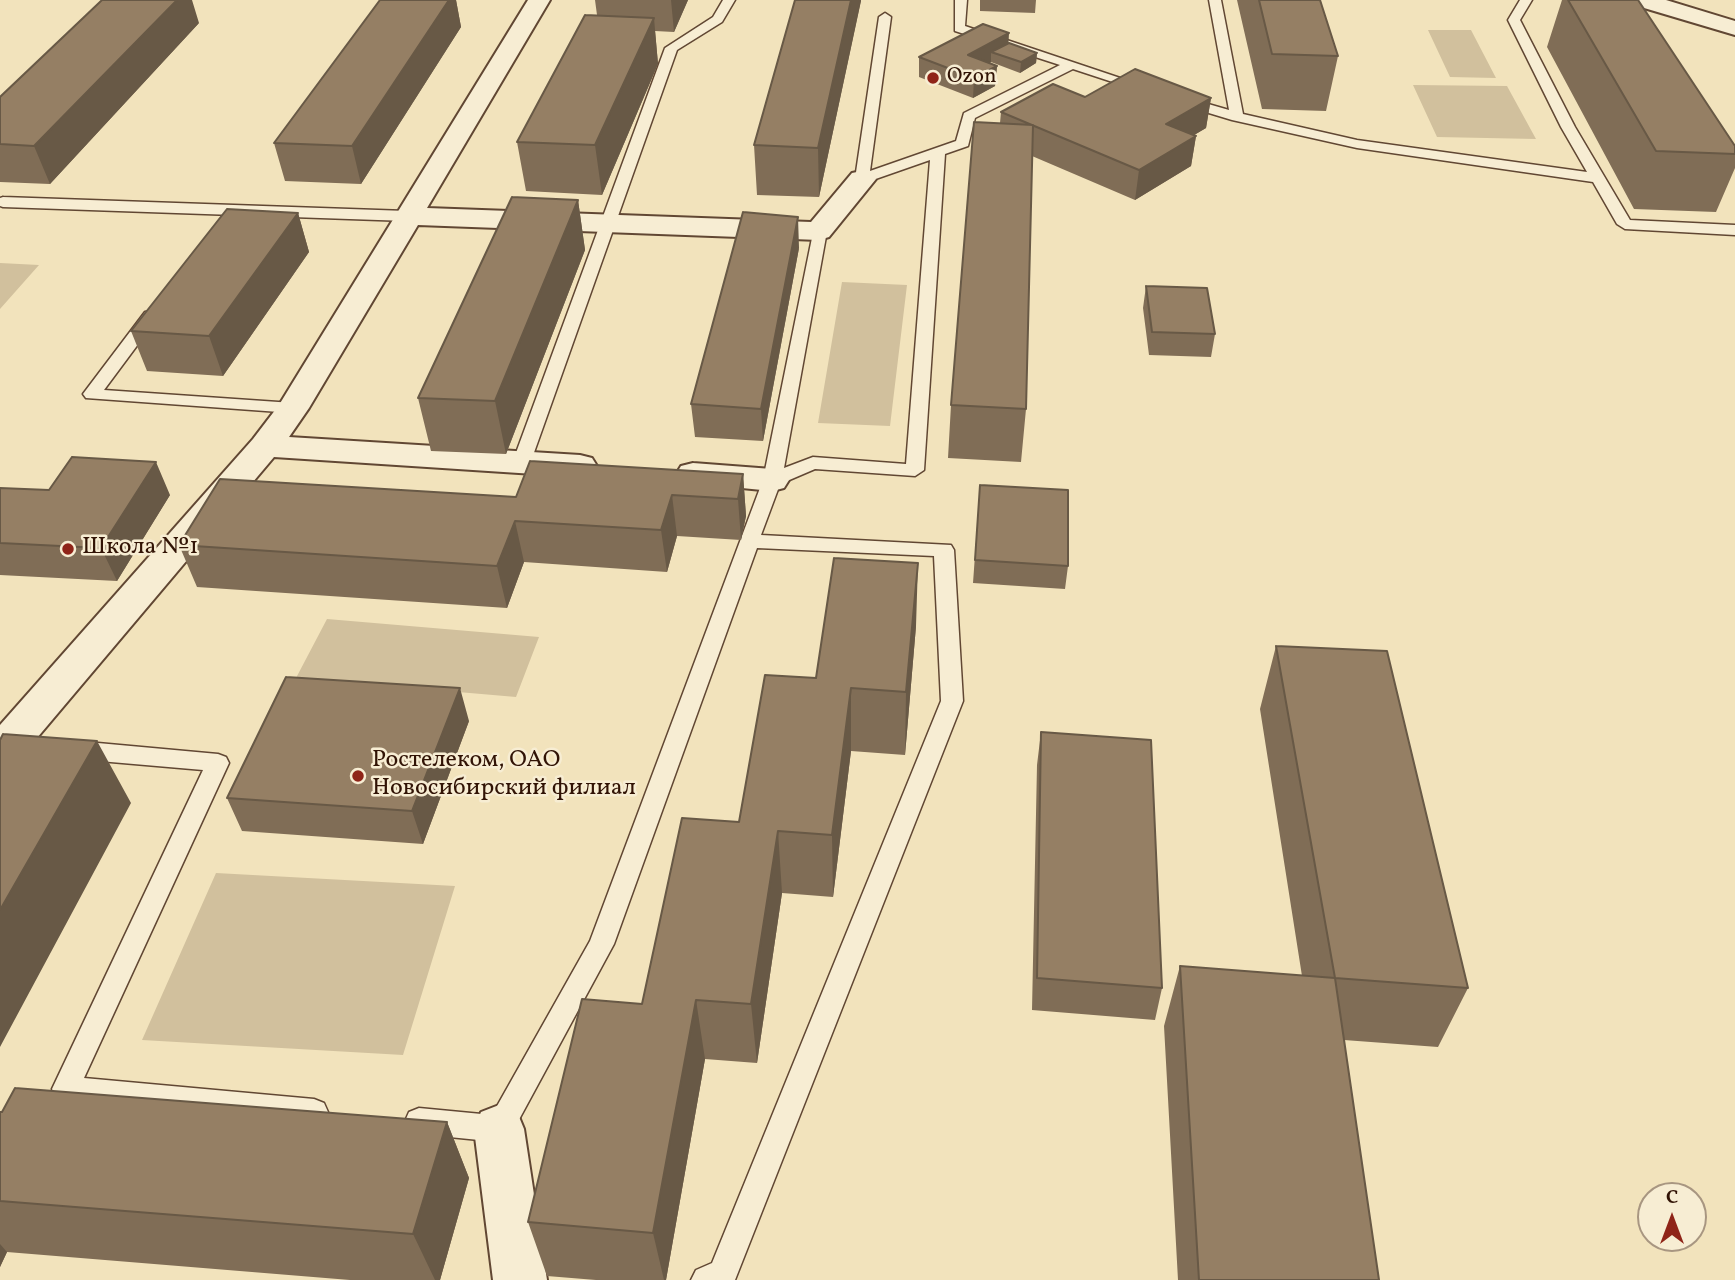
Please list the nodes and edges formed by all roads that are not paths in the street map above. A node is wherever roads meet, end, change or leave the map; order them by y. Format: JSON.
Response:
{"nodes":[{"id":1,"x":539,"y":0,"type":"edge"},
{"id":2,"x":729,"y":0,"type":"edge"},
{"id":3,"x":961,"y":0,"type":"edge"},
{"id":4,"x":1215,"y":0,"type":"edge"},
{"id":5,"x":1526,"y":0,"type":"edge"},
{"id":6,"x":1642,"y":0,"type":"edge"},
{"id":7,"x":885,"y":17,"type":"dead end"},
{"id":8,"x":1735,"y":28,"type":"edge"},
{"id":9,"x":1069,"y":66,"type":"junction"},
{"id":10,"x":1237,"y":117,"type":"junction"},
{"id":11,"x":938,"y":153,"type":"junction"},
{"id":12,"x":1597,"y":178,"type":"junction"},
{"id":13,"x":862,"y":179,"type":"junction"},
{"id":14,"x":3,"y":202,"type":"dead end"},
{"id":15,"x":407,"y":216,"type":"junction"},
{"id":16,"x":607,"y":222,"type":"junction"},
{"id":17,"x":1735,"y":230,"type":"edge"},
{"id":18,"x":819,"y":231,"type":"junction"},
{"id":19,"x":165,"y":299,"type":"edge"},
{"id":20,"x":293,"y":408,"type":"junction"},
{"id":21,"x":265,"y":446,"type":"junction"},
{"id":22,"x":522,"y":461,"type":"junction"},
{"id":23,"x":605,"y":467,"type":"edge"},
{"id":24,"x":661,"y":472,"type":"edge"},
{"id":25,"x":772,"y":480,"type":"junction"},
{"id":26,"x":749,"y":541,"type":"junction"},
{"id":27,"x":22,"y":747,"type":"edge"},
{"id":28,"x":337,"y":1114,"type":"edge"},
{"id":29,"x":391,"y":1119,"type":"edge"},
{"id":30,"x":499,"y":1129,"type":"junction"},
{"id":31,"x":520,"y":1280,"type":"edge"},
{"id":32,"x":706,"y":1280,"type":"edge"}],
"edges":[{"from":1,"to":15,"type":"street"},
{"from":2,"to":16,"type":"lane"},
{"from":3,"to":9,"type":"lane"},
{"from":4,"to":10,"type":"lane"},
{"from":5,"to":12,"type":"lane"},
{"from":6,"to":8,"type":"street"},
{"from":7,"to":13,"type":"lane"},
{"from":9,"to":10,"type":"lane"},
{"from":9,"to":11,"type":"lane"},
{"from":10,"to":12,"type":"lane"},
{"from":11,"to":13,"type":"lane"},
{"from":11,"to":25,"type":"lane"},
{"from":12,"to":17,"type":"lane"},
{"from":13,"to":18,"type":"street"},
{"from":14,"to":15,"type":"lane"},
{"from":15,"to":16,"type":"street"},
{"from":15,"to":20,"type":"street"},
{"from":16,"to":18,"type":"street"},
{"from":16,"to":22,"type":"lane"},
{"from":18,"to":25,"type":"lane"},
{"from":19,"to":20,"type":"lane"},
{"from":20,"to":21,"type":"street"},
{"from":21,"to":22,"type":"street"},
{"from":21,"to":27,"type":"street"},
{"from":22,"to":23,"type":"street"},
{"from":24,"to":25,"type":"street"},
{"from":25,"to":26,"type":"lane"},
{"from":26,"to":30,"type":"lane"},
{"from":26,"to":32,"type":"lane"},
{"from":27,"to":28,"type":"lane"},
{"from":29,"to":30,"type":"lane"},
{"from":30,"to":31,"type":"street"}]}
